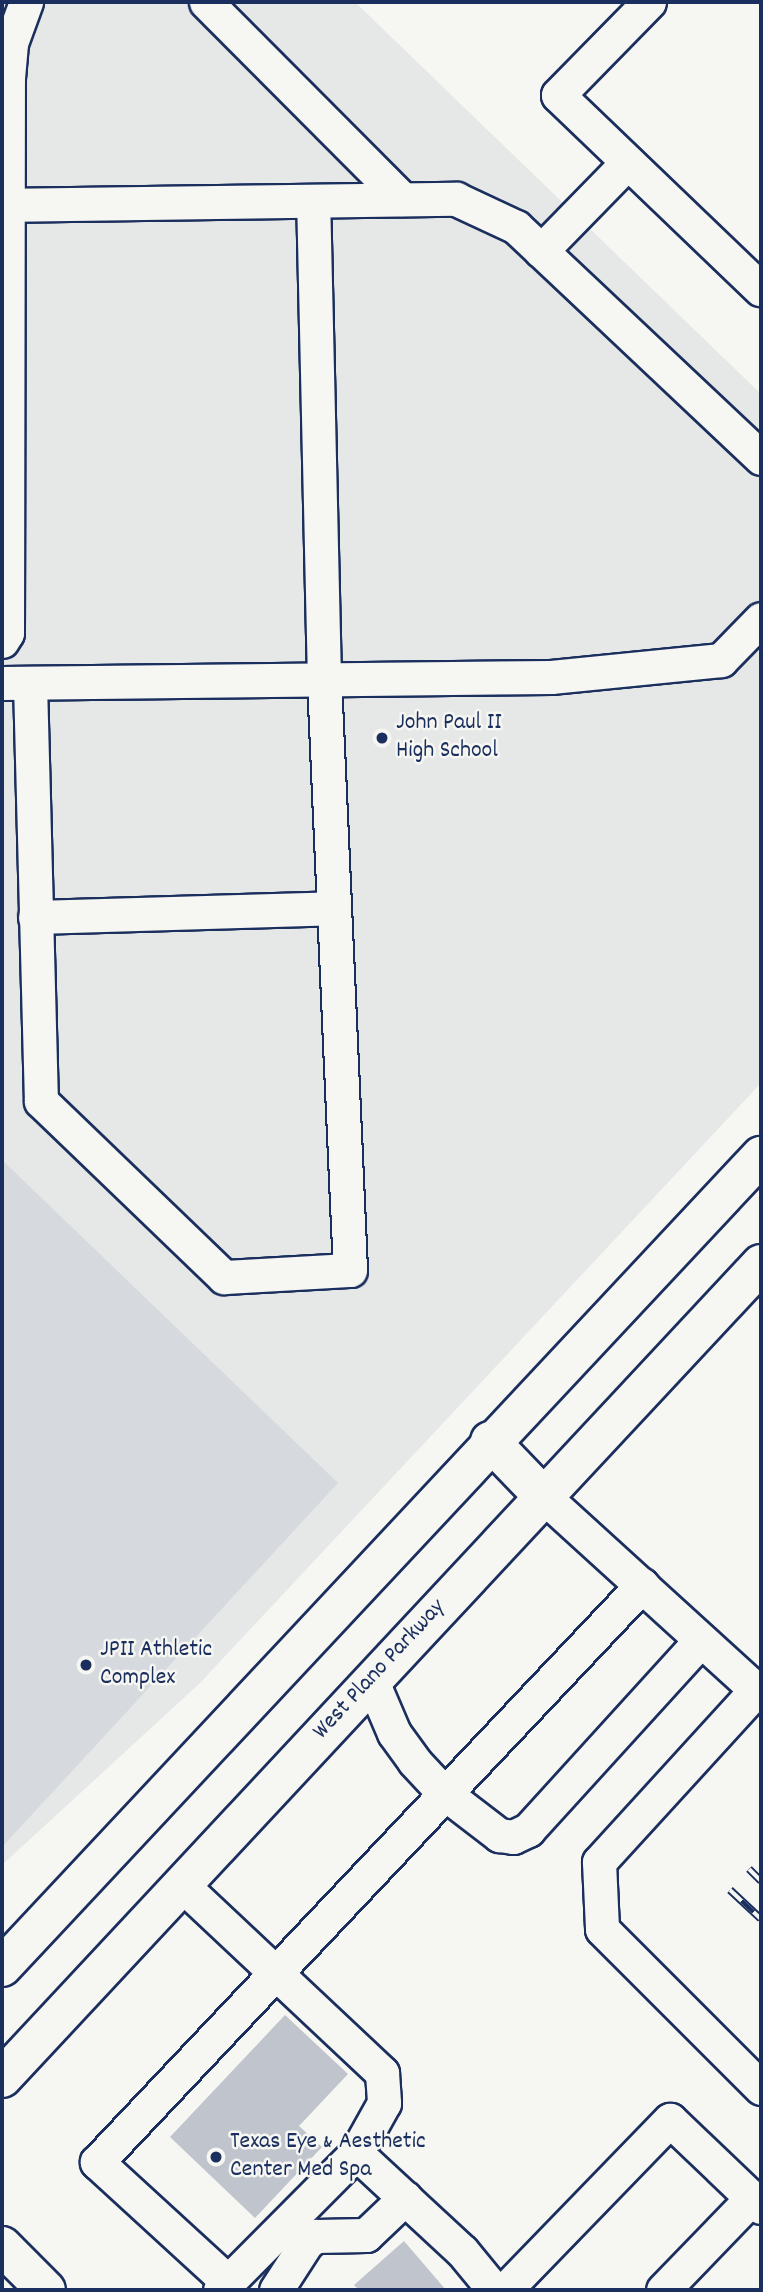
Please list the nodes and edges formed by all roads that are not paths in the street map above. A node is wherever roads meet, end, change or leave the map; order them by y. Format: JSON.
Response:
{"nodes":[{"id":1,"x":26,"y":2,"type":"edge"},
{"id":2,"x":206,"y":2,"type":"edge"},
{"id":3,"x":649,"y":2,"type":"edge"},
{"id":4,"x":628,"y":162,"type":"junction"},
{"id":5,"x":402,"y":199,"type":"junction"},
{"id":6,"x":313,"y":202,"type":"junction"},
{"id":7,"x":6,"y":205,"type":"edge"},
{"id":8,"x":541,"y":250,"type":"junction"},
{"id":9,"x":761,"y":290,"type":"edge"},
{"id":10,"x":761,"y":458,"type":"edge"},
{"id":11,"x":761,"y":619,"type":"edge"},
{"id":12,"x":2,"y":641,"type":"edge"},
{"id":13,"x":324,"y":680,"type":"junction"},
{"id":14,"x":16,"y":683,"type":"edge"},
{"id":15,"x":334,"y":908,"type":"junction"},
{"id":16,"x":35,"y":917,"type":"junction"},
{"id":17,"x":761,"y":1156,"type":"edge"},
{"id":18,"x":761,"y":1264,"type":"edge"},
{"id":19,"x":490,"y":1441,"type":"junction"},
{"id":20,"x":542,"y":1495,"type":"junction"},
{"id":21,"x":642,"y":1585,"type":"junction"},
{"id":22,"x":701,"y":1640,"type":"junction"},
{"id":23,"x":371,"y":1679,"type":"junction"},
{"id":24,"x":443,"y":1792,"type":"junction"},
{"id":25,"x":181,"y":1884,"type":"junction"},
{"id":26,"x":2,"y":1967,"type":"edge"},
{"id":27,"x":273,"y":1971,"type":"junction"},
{"id":28,"x":2,"y":2078,"type":"edge"},
{"id":29,"x":761,"y":2088,"type":"edge"},
{"id":30,"x":356,"y":2153,"type":"junction"},
{"id":31,"x":405,"y":2198,"type":"junction"},
{"id":32,"x":756,"y":2203,"type":"edge"},
{"id":33,"x":2,"y":2246,"type":"edge"},
{"id":34,"x":224,"y":2286,"type":"edge"},
{"id":35,"x":46,"y":2290,"type":"edge"},
{"id":36,"x":276,"y":2290,"type":"edge"},
{"id":37,"x":494,"y":2290,"type":"edge"},
{"id":38,"x":505,"y":2290,"type":"edge"},
{"id":39,"x":663,"y":2290,"type":"edge"}],
"edges":[{"from":1,"to":7,"type":"lane"},
{"from":2,"to":5,"type":"lane"},
{"from":3,"to":4,"type":"lane"},
{"from":4,"to":8,"type":"lane"},
{"from":4,"to":9,"type":"lane"},
{"from":5,"to":6,"type":"lane"},
{"from":5,"to":8,"type":"lane"},
{"from":6,"to":7,"type":"lane"},
{"from":6,"to":13,"type":"lane"},
{"from":7,"to":12,"type":"lane"},
{"from":8,"to":10,"type":"lane"},
{"from":11,"to":13,"type":"lane"},
{"from":13,"to":14,"type":"lane"},
{"from":13,"to":15,"type":"lane"},
{"from":14,"to":16,"type":"lane"},
{"from":15,"to":16,"type":"lane"},
{"from":15,"to":16,"type":"lane"},
{"from":17,"to":19,"type":"main road"},
{"from":18,"to":20,"type":"main road","name":"West Plano Parkway"},
{"from":19,"to":20,"type":"main road"},
{"from":19,"to":26,"type":"main road"},
{"from":20,"to":21,"type":"lane"},
{"from":20,"to":23,"type":"main road","name":"West Plano Parkway"},
{"from":21,"to":22,"type":"lane"},
{"from":21,"to":24,"type":"lane"},
{"from":22,"to":24,"type":"lane"},
{"from":22,"to":29,"type":"lane"},
{"from":23,"to":24,"type":"lane"},
{"from":23,"to":25,"type":"main road","name":"West Plano Parkway"},
{"from":24,"to":27,"type":"lane"},
{"from":25,"to":27,"type":"lane"},
{"from":25,"to":28,"type":"main road","name":"West Plano Parkway"},
{"from":27,"to":30,"type":"lane"},
{"from":27,"to":34,"type":"lane"},
{"from":30,"to":31,"type":"lane"},
{"from":30,"to":34,"type":"lane"},
{"from":31,"to":36,"type":"lane"},
{"from":31,"to":37,"type":"lane"},
{"from":32,"to":38,"type":"lane"},
{"from":32,"to":39,"type":"lane"},
{"from":33,"to":35,"type":"main road"}]}
